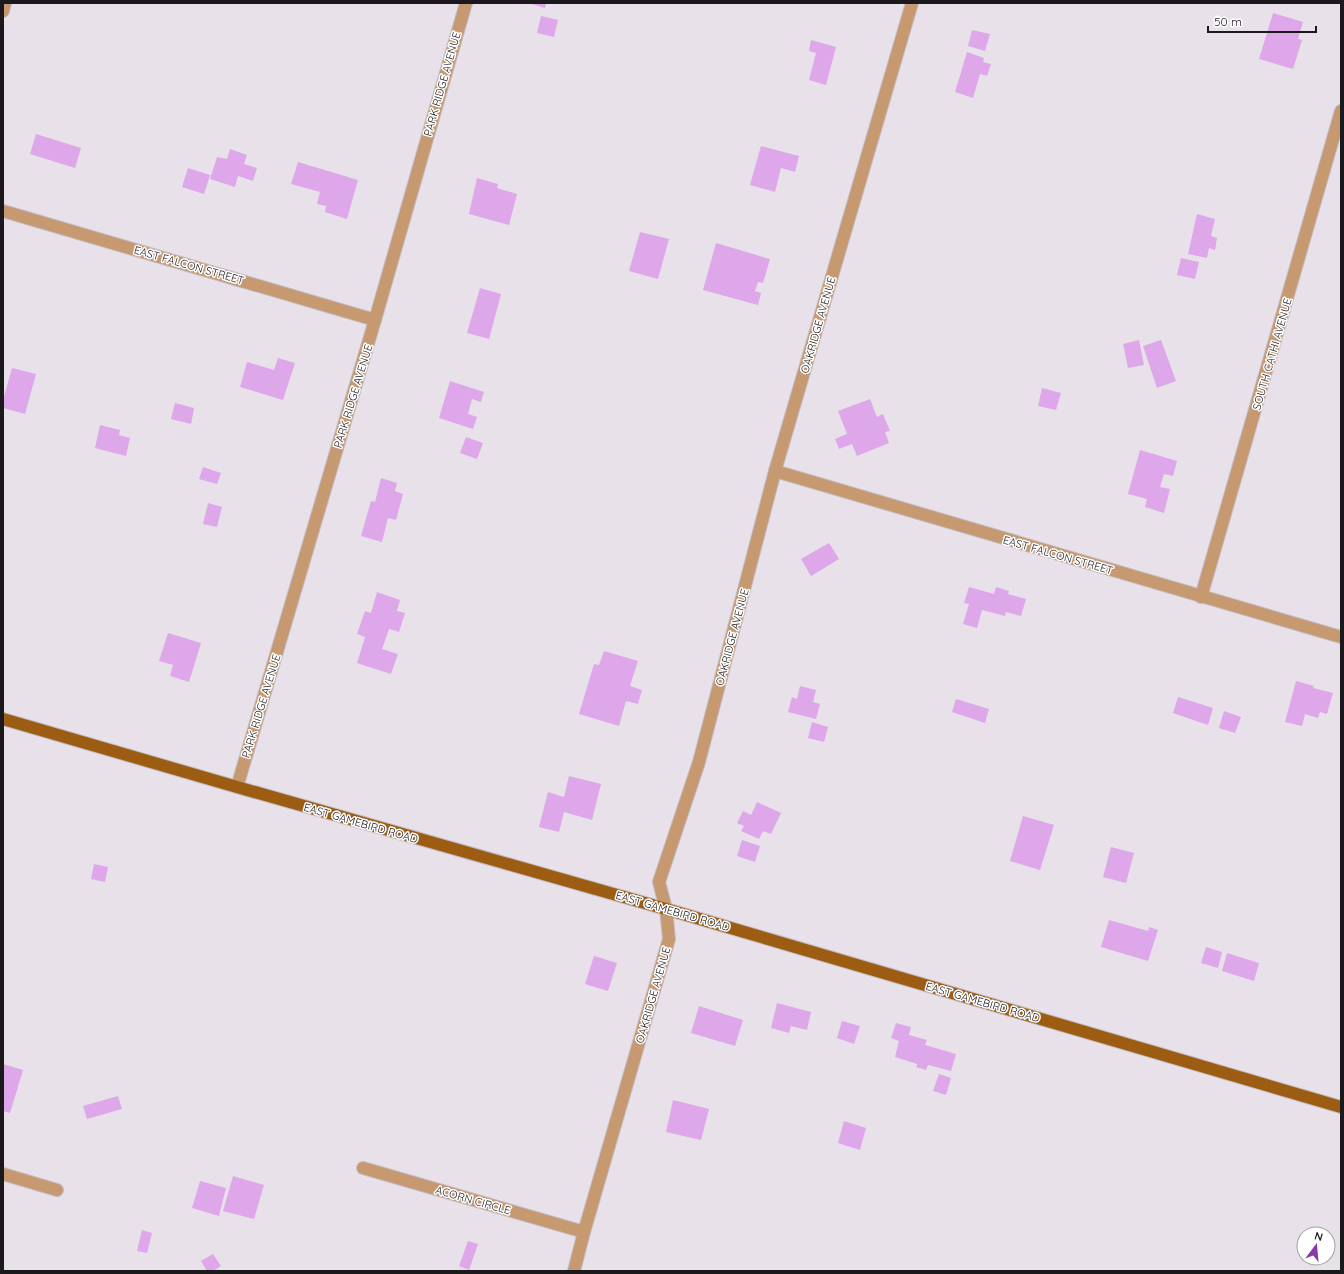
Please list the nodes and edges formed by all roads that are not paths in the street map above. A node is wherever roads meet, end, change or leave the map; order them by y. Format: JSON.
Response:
{"nodes":[{"id":1,"x":5,"y":3,"type":"edge"},
{"id":2,"x":466,"y":3,"type":"edge"},
{"id":3,"x":912,"y":3,"type":"edge"},
{"id":4,"x":3,"y":11,"type":"edge"},
{"id":5,"x":1341,"y":111,"type":"edge"},
{"id":6,"x":3,"y":211,"type":"edge"},
{"id":7,"x":375,"y":320,"type":"junction"},
{"id":8,"x":775,"y":471,"type":"junction"},
{"id":9,"x":1202,"y":597,"type":"junction"},
{"id":10,"x":1341,"y":637,"type":"edge"},
{"id":11,"x":3,"y":719,"type":"edge"},
{"id":12,"x":237,"y":787,"type":"junction"},
{"id":13,"x":666,"y":909,"type":"junction"},
{"id":14,"x":1341,"y":1107,"type":"edge"},
{"id":15,"x":363,"y":1168,"type":"dead end"},
{"id":16,"x":3,"y":1174,"type":"edge"},
{"id":17,"x":57,"y":1190,"type":"dead end"},
{"id":18,"x":584,"y":1232,"type":"junction"},
{"id":19,"x":574,"y":1271,"type":"edge"}],
"edges":[{"from":1,"to":4,"type":"street"},
{"from":2,"to":7,"type":"street","name":"PARK RIDGE AVENUE"},
{"from":3,"to":8,"type":"street","name":"OAKRIDGE AVENUE"},
{"from":5,"to":9,"type":"street","name":"SOUTH CATHI AVENUE"},
{"from":6,"to":7,"type":"street","name":"EAST FALCON STREET"},
{"from":7,"to":12,"type":"street","name":"PARK RIDGE AVENUE"},
{"from":8,"to":9,"type":"street","name":"EAST FALCON STREET"},
{"from":8,"to":13,"type":"street","name":"OAKRIDGE AVENUE"},
{"from":9,"to":10,"type":"street","name":"EAST FALCON STREET"},
{"from":11,"to":12,"type":"main road","name":"EAST GAMEBIRD ROAD"},
{"from":12,"to":13,"type":"main road","name":"EAST GAMEBIRD ROAD"},
{"from":13,"to":14,"type":"main road","name":"EAST GAMEBIRD ROAD"},
{"from":13,"to":18,"type":"street","name":"OAKRIDGE AVENUE"},
{"from":15,"to":18,"type":"street","name":"ACORN CIRCLE"},
{"from":16,"to":17,"type":"street"},
{"from":18,"to":19,"type":"street","name":"OAKRIDGE AVENUE"}]}
